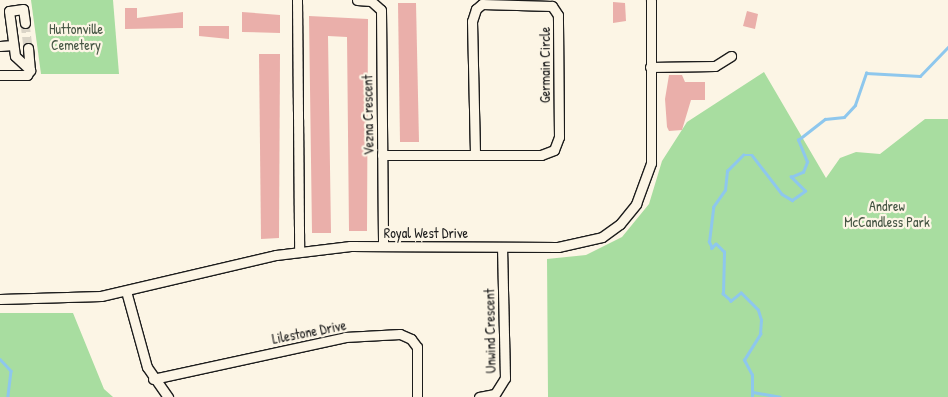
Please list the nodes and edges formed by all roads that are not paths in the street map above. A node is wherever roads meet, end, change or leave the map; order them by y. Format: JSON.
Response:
{"nodes":[{"id":1,"x":15,"y":0,"type":"edge"},
{"id":2,"x":297,"y":0,"type":"edge"},
{"id":3,"x":357,"y":0,"type":"edge"},
{"id":4,"x":651,"y":0,"type":"edge"},
{"id":5,"x":8,"y":11,"type":"edge"},
{"id":6,"x":25,"y":23,"type":"tunnel mouth"},
{"id":7,"x":13,"y":45,"type":"junction"},
{"id":8,"x":0,"y":46,"type":"edge"},
{"id":9,"x":28,"y":48,"type":"tunnel mouth"},
{"id":10,"x":731,"y":56,"type":"dead end"},
{"id":11,"x":650,"y":67,"type":"junction"},
{"id":12,"x":30,"y":70,"type":"junction"},
{"id":13,"x":0,"y":75,"type":"edge"},
{"id":14,"x":475,"y":154,"type":"junction"},
{"id":15,"x":382,"y":155,"type":"junction"},
{"id":16,"x":383,"y":246,"type":"junction"},
{"id":17,"x":502,"y":247,"type":"junction"},
{"id":18,"x":299,"y":252,"type":"junction"},
{"id":19,"x":126,"y":291,"type":"junction"},
{"id":20,"x":0,"y":299,"type":"edge"},
{"id":21,"x":153,"y":379,"type":"junction"},
{"id":22,"x":168,"y":397,"type":"edge"},
{"id":23,"x":417,"y":397,"type":"edge"},
{"id":24,"x":479,"y":397,"type":"edge"}],
"edges":[{"from":1,"to":5,"type":"street"},
{"from":2,"to":18,"type":"street"},
{"from":3,"to":15,"type":"street","name":"Vezna Crescent"},
{"from":4,"to":11,"type":"street","name":"Royal West Drive"},
{"from":5,"to":6,"type":"street"},
{"from":5,"to":7,"type":"street"},
{"from":7,"to":8,"type":"street"},
{"from":7,"to":12,"type":"street"},
{"from":9,"to":12,"type":"street"},
{"from":10,"to":11,"type":"street"},
{"from":11,"to":17,"type":"street","name":"Royal West Drive"},
{"from":12,"to":13,"type":"street"},
{"from":14,"to":14,"type":"street","name":"Germain Circle"},
{"from":14,"to":15,"type":"street","name":"Germain Circle"},
{"from":15,"to":16,"type":"street","name":"Vezna Crescent"},
{"from":16,"to":17,"type":"street","name":"Royal West Drive"},
{"from":16,"to":18,"type":"street","name":"Royal West Drive"},
{"from":17,"to":24,"type":"street","name":"Unwind Crescent"},
{"from":18,"to":19,"type":"street","name":"Royal West Drive"},
{"from":19,"to":20,"type":"street","name":"Royal West Drive"},
{"from":19,"to":21,"type":"street"},
{"from":21,"to":22,"type":"street"},
{"from":21,"to":23,"type":"street","name":"Lilestone Drive"}]}
